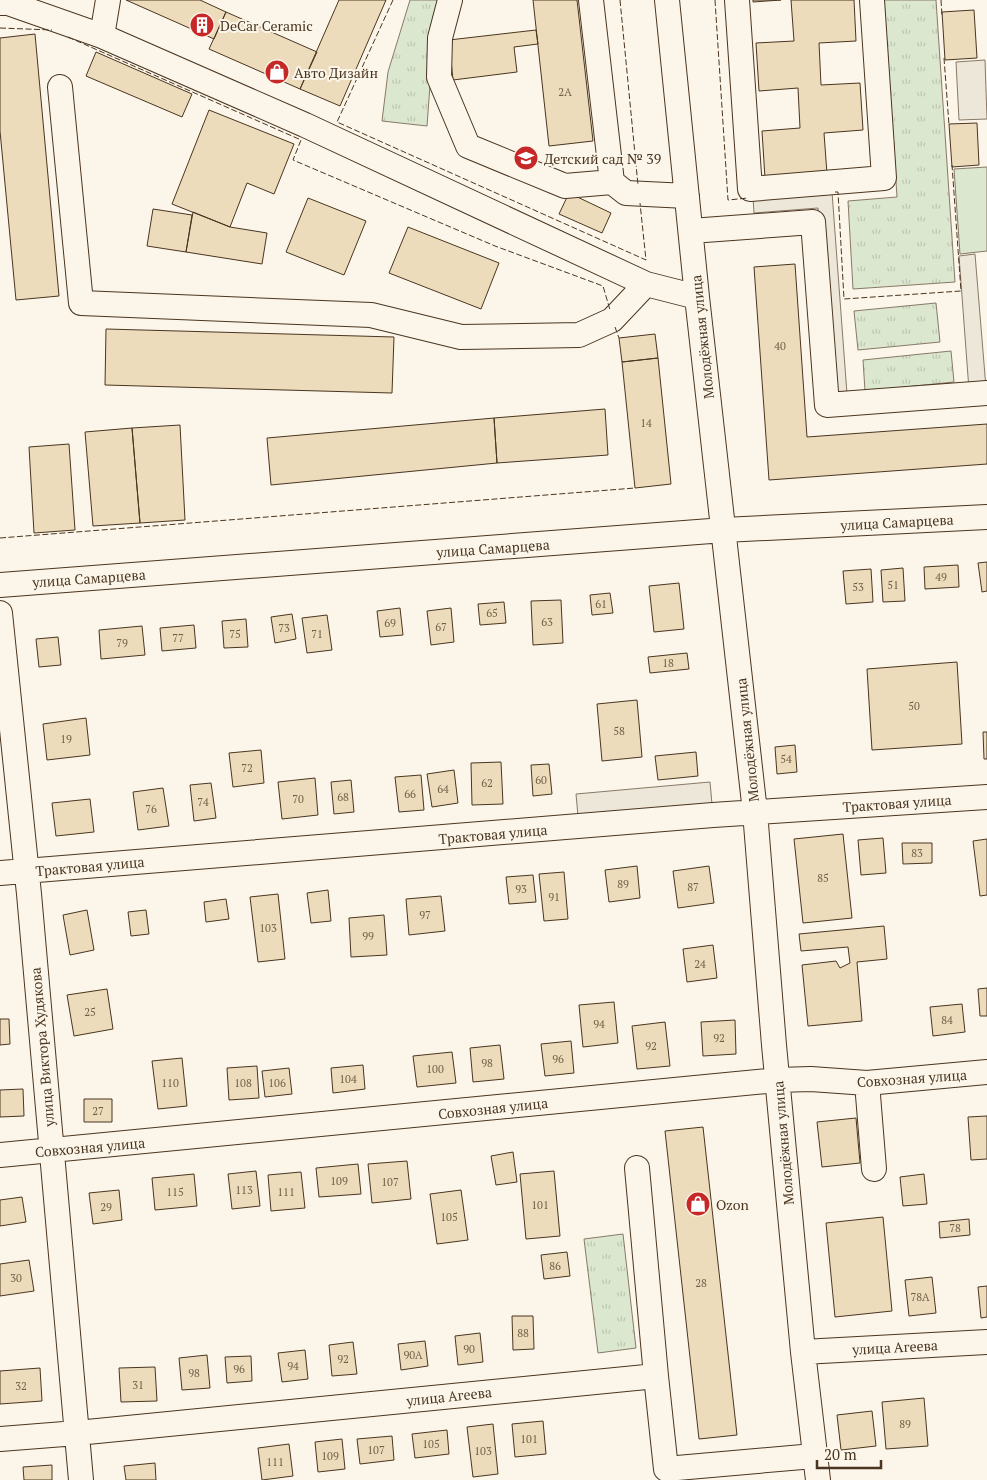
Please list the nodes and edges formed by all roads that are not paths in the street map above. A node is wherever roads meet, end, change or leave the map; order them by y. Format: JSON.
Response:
{"nodes":[{"id":1,"x":108,"y":0,"type":"edge"},
{"id":2,"x":450,"y":0,"type":"edge"},
{"id":3,"x":591,"y":0,"type":"edge"},
{"id":4,"x":667,"y":0,"type":"edge"},
{"id":5,"x":737,"y":0,"type":"edge"},
{"id":6,"x":872,"y":0,"type":"edge"},
{"id":7,"x":0,"y":4,"type":"edge"},
{"id":8,"x":102,"y":36,"type":"junction"},
{"id":9,"x":60,"y":87,"type":"dead end"},
{"id":10,"x":612,"y":182,"type":"junction"},
{"id":11,"x":687,"y":196,"type":"junction"},
{"id":12,"x":691,"y":231,"type":"junction"},
{"id":13,"x":646,"y":284,"type":"junction"},
{"id":14,"x":697,"y":297,"type":"junction"},
{"id":15,"x":987,"y":393,"type":"edge"},
{"id":16,"x":987,"y":518,"type":"edge"},
{"id":17,"x":724,"y":530,"type":"junction"},
{"id":18,"x":0,"y":585,"type":"edge"},
{"id":19,"x":0,"y":614,"type":"edge"},
{"id":20,"x":987,"y":797,"type":"edge"},
{"id":21,"x":755,"y":812,"type":"junction"},
{"id":22,"x":26,"y":871,"type":"junction"},
{"id":23,"x":0,"y":873,"type":"edge"},
{"id":24,"x":987,"y":1072,"type":"edge"},
{"id":25,"x":777,"y":1080,"type":"junction"},
{"id":26,"x":866,"y":1083,"type":"junction"},
{"id":27,"x":51,"y":1151,"type":"junction"},
{"id":28,"x":0,"y":1155,"type":"edge"},
{"id":29,"x":637,"y":1168,"type":"dead end"},
{"id":30,"x":874,"y":1169,"type":"dead end"},
{"id":31,"x":987,"y":1342,"type":"edge"},
{"id":32,"x":803,"y":1352,"type":"junction"},
{"id":33,"x":656,"y":1376,"type":"junction"},
{"id":34,"x":77,"y":1433,"type":"junction"},
{"id":35,"x":0,"y":1439,"type":"edge"},
{"id":36,"x":814,"y":1456,"type":"junction"},
{"id":37,"x":81,"y":1480,"type":"edge"},
{"id":38,"x":818,"y":1480,"type":"edge"}],
"edges":[{"from":1,"to":8,"type":"street"},
{"from":2,"to":10,"type":"street"},
{"from":3,"to":10,"type":"street"},
{"from":4,"to":11,"type":"street","name":"Молодёжная улица"},
{"from":5,"to":6,"type":"street"},
{"from":7,"to":8,"type":"street"},
{"from":8,"to":13,"type":"street"},
{"from":9,"to":13,"type":"street"},
{"from":10,"to":11,"type":"street"},
{"from":11,"to":12,"type":"street","name":"Молодёжная улица"},
{"from":12,"to":14,"type":"street","name":"Молодёжная улица"},
{"from":12,"to":15,"type":"street"},
{"from":13,"to":14,"type":"street"},
{"from":14,"to":17,"type":"street","name":"Молодёжная улица"},
{"from":16,"to":17,"type":"street","name":"улица Самарцева"},
{"from":17,"to":18,"type":"street","name":"улица Самарцева"},
{"from":17,"to":21,"type":"street","name":"Молодёжная улица"},
{"from":19,"to":22,"type":"street","name":"улица Виктора Худякова"},
{"from":20,"to":21,"type":"street","name":"Трактовая улица"},
{"from":21,"to":22,"type":"street","name":"Трактовая улица"},
{"from":21,"to":25,"type":"street","name":"Молодёжная улица"},
{"from":22,"to":23,"type":"street","name":"Трактовая улица"},
{"from":22,"to":27,"type":"street","name":"улица Виктора Худякова"},
{"from":24,"to":26,"type":"street","name":"Совхозная улица"},
{"from":25,"to":26,"type":"street","name":"Совхозная улица"},
{"from":25,"to":27,"type":"street","name":"Совхозная улица"},
{"from":25,"to":32,"type":"street","name":"Молодёжная улица"},
{"from":26,"to":30,"type":"street"},
{"from":27,"to":28,"type":"street","name":"Совхозная улица"},
{"from":27,"to":34,"type":"street","name":"улица Виктора Худякова"},
{"from":29,"to":33,"type":"street"},
{"from":31,"to":32,"type":"street","name":"улица Агеева"},
{"from":32,"to":36,"type":"street","name":"Молодёжная улица"},
{"from":33,"to":34,"type":"street","name":"улица Агеева"},
{"from":33,"to":36,"type":"street"},
{"from":34,"to":35,"type":"street","name":"улица Агеева"},
{"from":34,"to":37,"type":"street","name":"улица Виктора Худякова"},
{"from":36,"to":38,"type":"street","name":"Молодёжная улица"}]}
